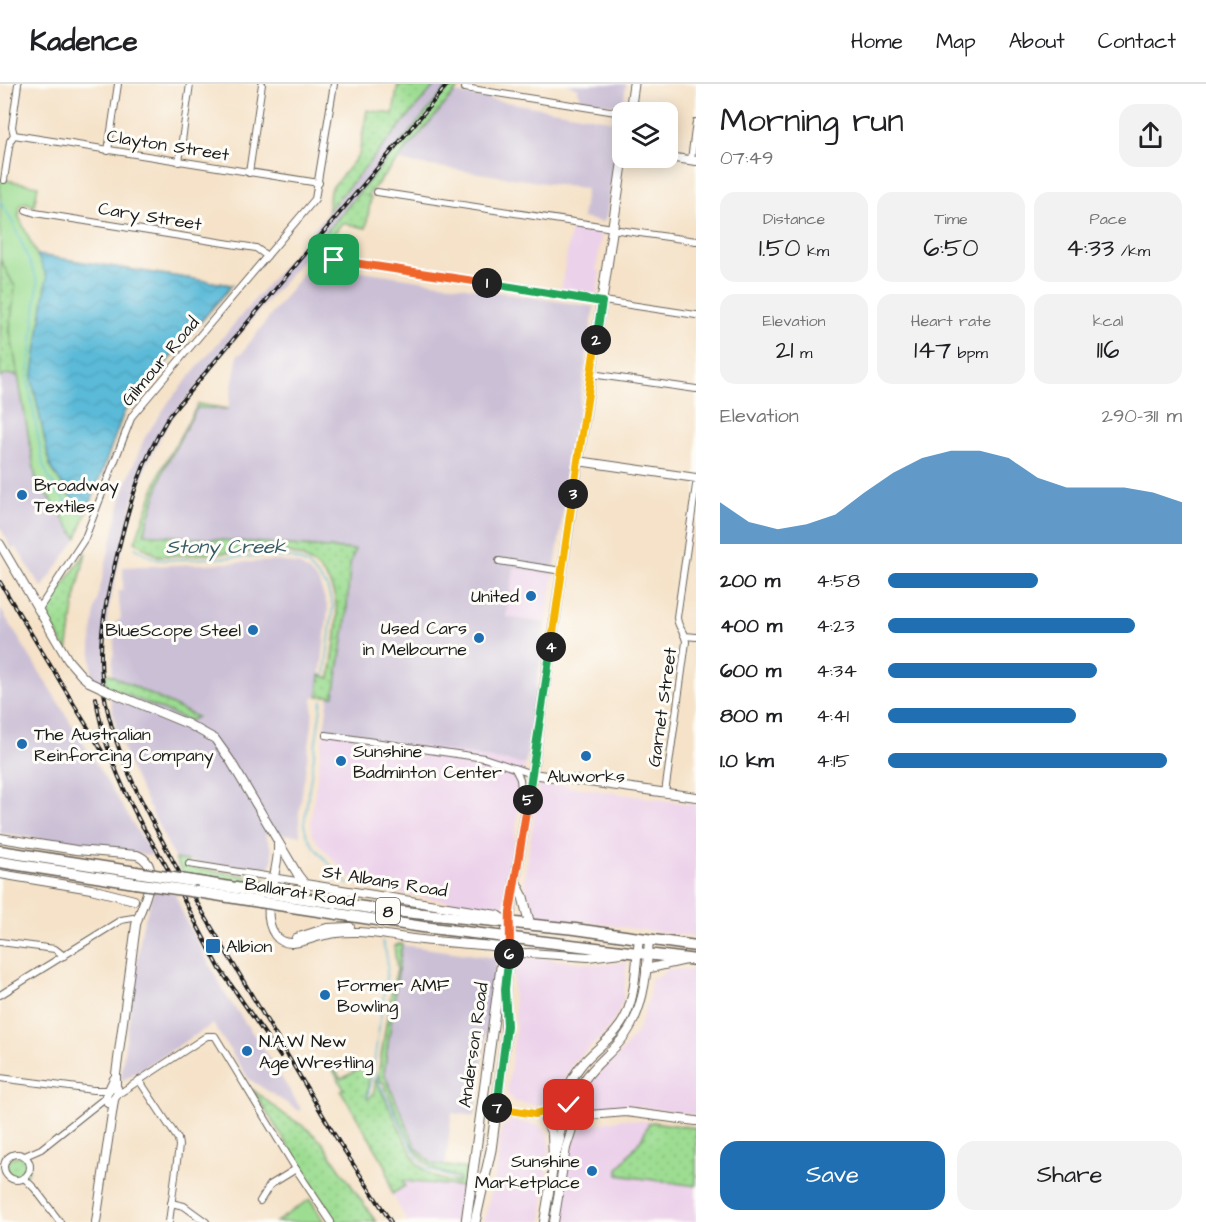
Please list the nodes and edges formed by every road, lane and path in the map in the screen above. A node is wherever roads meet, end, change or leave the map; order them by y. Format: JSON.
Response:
{"nodes":[{"id":1,"x":18,"y":84,"type":"edge"},
{"id":2,"x":118,"y":84,"type":"edge"},
{"id":3,"x":190,"y":84,"type":"edge"},
{"id":4,"x":262,"y":84,"type":"edge"},
{"id":5,"x":334,"y":84,"type":"edge"},
{"id":6,"x":634,"y":84,"type":"edge"},
{"id":7,"x":465,"y":88,"type":"dead end"},
{"id":8,"x":631,"y":102,"type":"edge"},
{"id":9,"x":612,"y":111,"type":"edge"},
{"id":10,"x":696,"y":122,"type":"edge"},
{"id":11,"x":14,"y":135,"type":"junction"},
{"id":12,"x":108,"y":150,"type":"junction"},
{"id":13,"x":678,"y":159,"type":"edge"},
{"id":14,"x":693,"y":161,"type":"edge"},
{"id":15,"x":179,"y":162,"type":"junction"},
{"id":16,"x":622,"y":168,"type":"edge"},
{"id":17,"x":249,"y":172,"type":"junction"},
{"id":18,"x":4,"y":180,"type":"dead end"},
{"id":19,"x":319,"y":183,"type":"junction"},
{"id":20,"x":377,"y":192,"type":"dead end"},
{"id":21,"x":26,"y":210,"type":"dead end"},
{"id":22,"x":613,"y":229,"type":"junction"},
{"id":23,"x":696,"y":241,"type":"edge"},
{"id":24,"x":267,"y":256,"type":"junction"},
{"id":25,"x":334,"y":260,"type":"dead end"},
{"id":26,"x":602,"y":302,"type":"junction"},
{"id":27,"x":696,"y":315,"type":"edge"},
{"id":28,"x":591,"y":374,"type":"junction"},
{"id":29,"x":696,"y":389,"type":"edge"},
{"id":30,"x":578,"y":461,"type":"junction"},
{"id":31,"x":696,"y":478,"type":"edge"},
{"id":32,"x":696,"y":485,"type":"edge"},
{"id":33,"x":0,"y":544,"type":"edge"},
{"id":34,"x":499,"y":561,"type":"dead end"},
{"id":35,"x":562,"y":570,"type":"junction"},
{"id":36,"x":39,"y":609,"type":"junction"},
{"id":37,"x":685,"y":636,"type":"junction"},
{"id":38,"x":696,"y":637,"type":"edge"},
{"id":39,"x":326,"y":735,"type":"dead end"},
{"id":40,"x":514,"y":769,"type":"junction"},
{"id":41,"x":532,"y":774,"type":"junction"},
{"id":42,"x":665,"y":793,"type":"junction"},
{"id":43,"x":696,"y":797,"type":"edge"},
{"id":44,"x":256,"y":809,"type":"junction"},
{"id":45,"x":525,"y":823,"type":"junction"},
{"id":46,"x":0,"y":838,"type":"edge"},
{"id":47,"x":277,"y":841,"type":"junction"},
{"id":48,"x":0,"y":851,"type":"edge"},
{"id":49,"x":0,"y":861,"type":"edge"},
{"id":50,"x":276,"y":861,"type":"junction"},
{"id":51,"x":189,"y":864,"type":"dead end"},
{"id":52,"x":0,"y":874,"type":"edge"},
{"id":53,"x":135,"y":877,"type":"junction"},
{"id":54,"x":274,"y":877,"type":"junction"},
{"id":55,"x":515,"y":881,"type":"junction"},
{"id":56,"x":303,"y":882,"type":"junction"},
{"id":57,"x":261,"y":897,"type":"junction"},
{"id":58,"x":280,"y":900,"type":"junction"},
{"id":59,"x":139,"y":902,"type":"junction"},
{"id":60,"x":133,"y":923,"type":"junction"},
{"id":61,"x":509,"y":923,"type":"junction"},
{"id":62,"x":531,"y":925,"type":"junction"},
{"id":63,"x":444,"y":930,"type":"junction"},
{"id":64,"x":644,"y":939,"type":"junction"},
{"id":65,"x":0,"y":942,"type":"edge"},
{"id":66,"x":443,"y":942,"type":"junction"},
{"id":67,"x":507,"y":946,"type":"junction"},
{"id":68,"x":696,"y":946,"type":"edge"},
{"id":69,"x":638,"y":953,"type":"junction"},
{"id":70,"x":64,"y":956,"type":"junction"},
{"id":71,"x":693,"y":960,"type":"edge"},
{"id":72,"x":646,"y":969,"type":"junction"},
{"id":73,"x":0,"y":995,"type":"edge"},
{"id":74,"x":0,"y":1078,"type":"edge"},
{"id":75,"x":139,"y":1080,"type":"junction"},
{"id":76,"x":111,"y":1095,"type":"junction"},
{"id":77,"x":482,"y":1106,"type":"junction"},
{"id":78,"x":497,"y":1108,"type":"junction"},
{"id":79,"x":559,"y":1108,"type":"junction"},
{"id":80,"x":576,"y":1109,"type":"junction"},
{"id":81,"x":535,"y":1114,"type":"junction"},
{"id":82,"x":604,"y":1114,"type":"junction"},
{"id":83,"x":545,"y":1119,"type":"junction"},
{"id":84,"x":696,"y":1122,"type":"edge"},
{"id":85,"x":559,"y":1125,"type":"junction"},
{"id":86,"x":574,"y":1125,"type":"junction"},
{"id":87,"x":41,"y":1149,"type":"junction"},
{"id":88,"x":25,"y":1156,"type":"junction"},
{"id":89,"x":554,"y":1162,"type":"junction"},
{"id":90,"x":30,"y":1163,"type":"junction"},
{"id":91,"x":2,"y":1164,"type":"edge"},
{"id":92,"x":296,"y":1169,"type":"junction"},
{"id":93,"x":26,"y":1176,"type":"junction"},
{"id":94,"x":260,"y":1201,"type":"dead end"},
{"id":95,"x":171,"y":1203,"type":"junction"},
{"id":96,"x":60,"y":1222,"type":"edge"},
{"id":97,"x":96,"y":1222,"type":"edge"},
{"id":98,"x":169,"y":1222,"type":"edge"},
{"id":99,"x":206,"y":1222,"type":"edge"},
{"id":100,"x":331,"y":1222,"type":"edge"},
{"id":101,"x":466,"y":1222,"type":"edge"},
{"id":102,"x":475,"y":1222,"type":"edge"},
{"id":103,"x":544,"y":1222,"type":"edge"},
{"id":104,"x":554,"y":1222,"type":"edge"}],
"edges":[{"from":1,"to":11,"type":"street"},
{"from":2,"to":12,"type":"street"},
{"from":3,"to":15,"type":"street"},
{"from":4,"to":17,"type":"street"},
{"from":5,"to":19,"type":"street","name":"Gilmour Road"},
{"from":6,"to":8,"type":"main road"},
{"from":7,"to":9,"type":"street"},
{"from":10,"to":14,"type":"street"},
{"from":11,"to":12,"type":"street","name":"Clayton Street"},
{"from":11,"to":18,"type":"street"},
{"from":12,"to":15,"type":"street","name":"Clayton Street"},
{"from":13,"to":14,"type":"street"},
{"from":15,"to":17,"type":"street","name":"Clayton Street"},
{"from":16,"to":22,"type":"main road","name":"Anderson Road"},
{"from":17,"to":19,"type":"street","name":"Clayton Street"},
{"from":19,"to":24,"type":"street","name":"Gilmour Road"},
{"from":20,"to":22,"type":"street"},
{"from":21,"to":24,"type":"street","name":"Cary Street"},
{"from":22,"to":23,"type":"street"},
{"from":22,"to":26,"type":"main road","name":"Anderson Road"},
{"from":24,"to":36,"type":"street","name":"Gilmour Road"},
{"from":25,"to":26,"type":"street"},
{"from":26,"to":27,"type":"street"},
{"from":26,"to":28,"type":"main road","name":"Anderson Road"},
{"from":28,"to":29,"type":"street"},
{"from":28,"to":30,"type":"main road","name":"Anderson Road"},
{"from":30,"to":31,"type":"street"},
{"from":30,"to":35,"type":"main road","name":"Anderson Road"},
{"from":32,"to":37,"type":"street","name":"Garnet Street"},
{"from":33,"to":36,"type":"street","name":"St Albans Road"},
{"from":34,"to":35,"type":"street"},
{"from":35,"to":41,"type":"main road","name":"Anderson Road"},
{"from":36,"to":44,"type":"street","name":"St Albans Road","bridge":true},
{"from":37,"to":38,"type":"street"},
{"from":37,"to":42,"type":"street","name":"Garnet Street"},
{"from":39,"to":40,"type":"street"},
{"from":40,"to":41,"type":"street"},
{"from":40,"to":45,"type":"street"},
{"from":41,"to":42,"type":"street"},
{"from":41,"to":45,"type":"main road","name":"Anderson Road"},
{"from":42,"to":43,"type":"street"},
{"from":44,"to":47,"type":"street","name":"St Albans Road"},
{"from":44,"to":50,"type":"street","name":"St Albans Road"},
{"from":45,"to":55,"type":"main road","name":"Anderson Road"},
{"from":46,"to":59,"type":"street"},
{"from":47,"to":50,"type":"street","name":"St Albans Road"},
{"from":47,"to":56,"type":"street","name":"St Albans Road"},
{"from":48,"to":53,"type":"highway","name":"Ballarat Road","number":"8"},
{"from":49,"to":53,"type":"highway","name":"Ballarat Road","number":"8"},
{"from":50,"to":54,"type":"street","name":"St Albans Road"},
{"from":51,"to":54,"type":"street"},
{"from":52,"to":59,"type":"street"},
{"from":53,"to":57,"type":"highway","name":"Ballarat Road","number":"8","bridge":true},
{"from":53,"to":57,"type":"highway","name":"Ballarat Road","number":"8","bridge":true},
{"from":54,"to":56,"type":"street"},
{"from":54,"to":66,"type":"street","name":"St Albans Road"},
{"from":55,"to":61,"type":"main road","name":"Anderson Road"},
{"from":55,"to":62,"type":"main road"},
{"from":56,"to":61,"type":"street","name":"St Albans Road"},
{"from":57,"to":58,"type":"highway","name":"Ballarat Road","number":"8","bridge":true},
{"from":58,"to":61,"type":"highway","name":"Ballarat Road","number":"8"},
{"from":58,"to":63,"type":"highway","name":"Ballarat Road","number":"8"},
{"from":59,"to":60,"type":"street"},
{"from":60,"to":70,"type":"street"},
{"from":60,"to":76,"type":"street"},
{"from":61,"to":62,"type":"highway","name":"Ballarat Road","number":"8"},
{"from":61,"to":67,"type":"main road","name":"Anderson Road"},
{"from":62,"to":64,"type":"highway","name":"Ballarat Road","number":"8"},
{"from":63,"to":66,"type":"street"},
{"from":63,"to":67,"type":"highway","name":"Ballarat Road","number":"8"},
{"from":64,"to":68,"type":"highway","name":"Ballarat Road","number":"8"},
{"from":64,"to":69,"type":"street"},
{"from":65,"to":70,"type":"street"},
{"from":66,"to":67,"type":"street","name":"St Albans Road"},
{"from":67,"to":69,"type":"highway","name":"Ballarat Road","number":"8"},
{"from":67,"to":69,"type":"street","name":"St Albans Road"},
{"from":67,"to":77,"type":"main road","name":"Anderson Road"},
{"from":67,"to":78,"type":"main road","name":"Anderson Road"},
{"from":69,"to":71,"type":"highway","name":"Ballarat Road","number":"8"},
{"from":69,"to":72,"type":"street"},
{"from":69,"to":79,"type":"street"},
{"from":70,"to":73,"type":"street"},
{"from":71,"to":72,"type":"street"},
{"from":72,"to":80,"type":"street"},
{"from":74,"to":76,"type":"street"},
{"from":75,"to":76,"type":"street"},
{"from":75,"to":92,"type":"street"},
{"from":75,"to":95,"type":"street"},
{"from":76,"to":87,"type":"street"},
{"from":76,"to":97,"type":"street"},
{"from":77,"to":78,"type":"street"},
{"from":77,"to":101,"type":"main road","name":"Anderson Road"},
{"from":78,"to":81,"type":"street"},
{"from":78,"to":102,"type":"main road","name":"Anderson Road"},
{"from":79,"to":80,"type":"street"},
{"from":79,"to":81,"type":"street"},
{"from":79,"to":85,"type":"street"},
{"from":80,"to":82,"type":"street"},
{"from":80,"to":86,"type":"street"},
{"from":81,"to":83,"type":"street"},
{"from":82,"to":84,"type":"street"},
{"from":82,"to":86,"type":"street"},
{"from":83,"to":85,"type":"street"},
{"from":83,"to":89,"type":"street"},
{"from":85,"to":86,"type":"street"},
{"from":85,"to":89,"type":"street"},
{"from":86,"to":104,"type":"street"},
{"from":87,"to":88,"type":"street"},
{"from":87,"to":90,"type":"street"},
{"from":88,"to":90,"type":"street"},
{"from":88,"to":91,"type":"street"},
{"from":89,"to":103,"type":"street"},
{"from":90,"to":93,"type":"street"},
{"from":91,"to":93,"type":"street"},
{"from":92,"to":94,"type":"street"},
{"from":92,"to":100,"type":"street"},
{"from":93,"to":96,"type":"street"},
{"from":95,"to":98,"type":"street"},
{"from":95,"to":99,"type":"street"}]}
